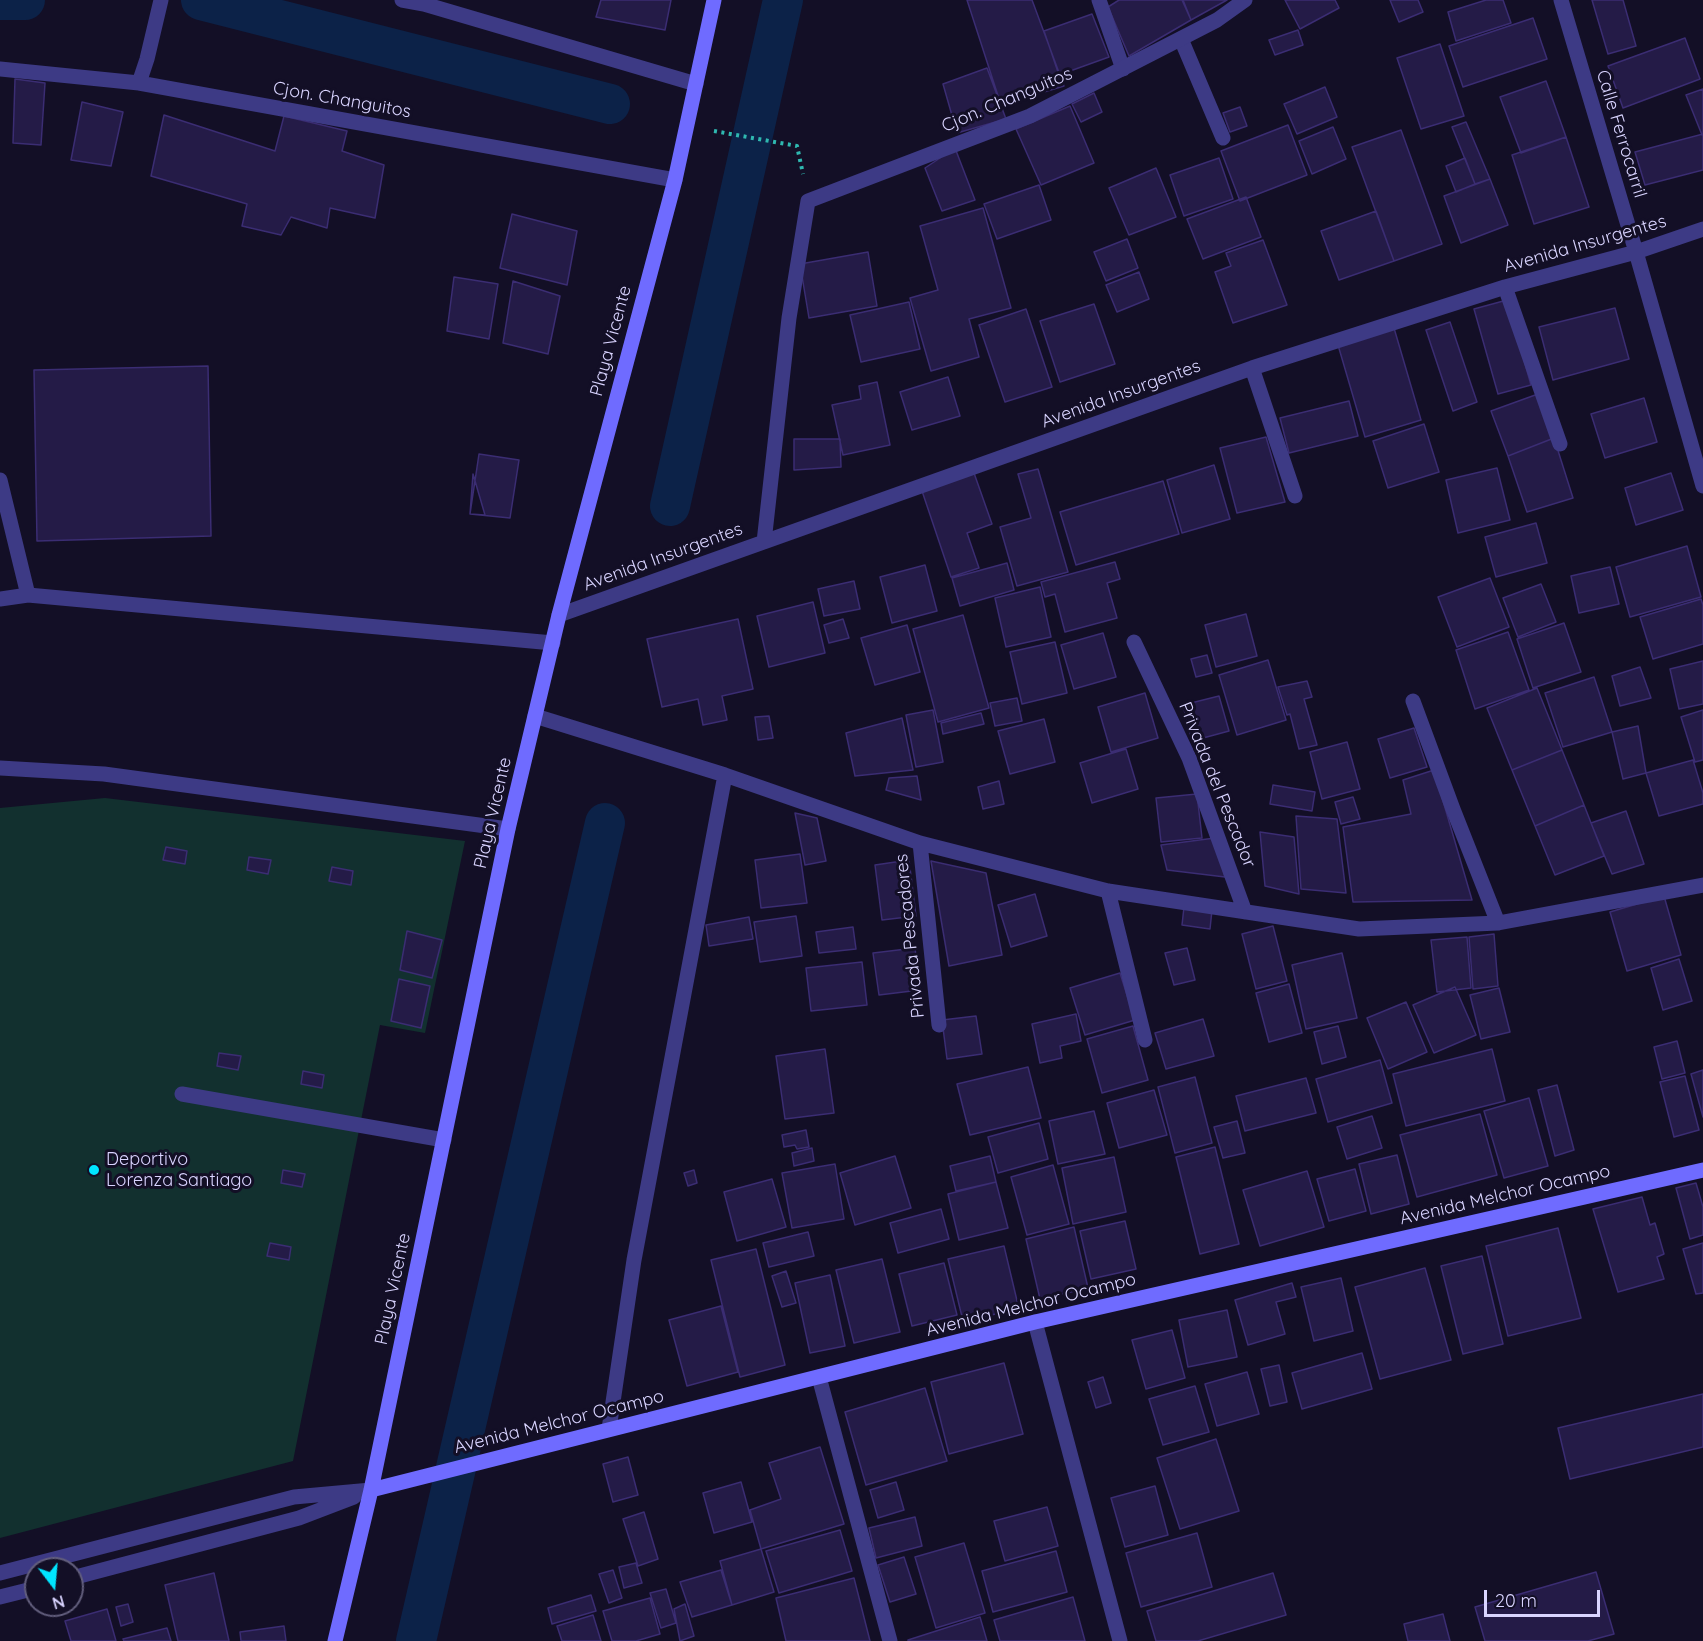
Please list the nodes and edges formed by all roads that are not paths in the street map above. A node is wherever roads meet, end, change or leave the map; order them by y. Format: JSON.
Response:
{"nodes":[{"id":1,"x":161,"y":0,"type":"edge"},
{"id":2,"x":402,"y":0,"type":"edge"},
{"id":3,"x":714,"y":0,"type":"edge"},
{"id":4,"x":1099,"y":0,"type":"edge"},
{"id":5,"x":1245,"y":0,"type":"edge"},
{"id":6,"x":1561,"y":0,"type":"edge"},
{"id":7,"x":424,"y":2,"type":"edge"},
{"id":8,"x":1181,"y":39,"type":"junction"},
{"id":9,"x":0,"y":69,"type":"edge"},
{"id":10,"x":1123,"y":69,"type":"junction"},
{"id":11,"x":139,"y":83,"type":"junction"},
{"id":12,"x":696,"y":84,"type":"junction"},
{"id":13,"x":1223,"y":138,"type":"dead end"},
{"id":14,"x":675,"y":180,"type":"junction"},
{"id":15,"x":1703,"y":229,"type":"edge"},
{"id":16,"x":1636,"y":252,"type":"junction"},
{"id":17,"x":1505,"y":287,"type":"junction"},
{"id":18,"x":1252,"y":368,"type":"junction"},
{"id":19,"x":1560,"y":444,"type":"dead end"},
{"id":20,"x":0,"y":480,"type":"edge"},
{"id":21,"x":1703,"y":486,"type":"edge"},
{"id":22,"x":1294,"y":496,"type":"dead end"},
{"id":23,"x":764,"y":542,"type":"junction"},
{"id":24,"x":28,"y":596,"type":"junction"},
{"id":25,"x":0,"y":598,"type":"edge"},
{"id":26,"x":559,"y":615,"type":"junction"},
{"id":27,"x":1134,"y":642,"type":"dead end"},
{"id":28,"x":553,"y":643,"type":"junction"},
{"id":29,"x":1413,"y":701,"type":"dead end"},
{"id":30,"x":535,"y":716,"type":"junction"},
{"id":31,"x":0,"y":768,"type":"edge"},
{"id":32,"x":725,"y":775,"type":"junction"},
{"id":33,"x":508,"y":829,"type":"junction"},
{"id":34,"x":920,"y":843,"type":"junction"},
{"id":35,"x":1703,"y":885,"type":"edge"},
{"id":36,"x":1108,"y":891,"type":"junction"},
{"id":37,"x":1245,"y":912,"type":"junction"},
{"id":38,"x":1498,"y":923,"type":"junction"},
{"id":39,"x":939,"y":1025,"type":"dead end"},
{"id":40,"x":1145,"y":1040,"type":"dead end"},
{"id":41,"x":182,"y":1094,"type":"dead end"},
{"id":42,"x":444,"y":1140,"type":"junction"},
{"id":43,"x":1703,"y":1170,"type":"edge"},
{"id":44,"x":1035,"y":1322,"type":"junction"},
{"id":45,"x":819,"y":1377,"type":"junction"},
{"id":46,"x":609,"y":1429,"type":"junction"},
{"id":47,"x":371,"y":1490,"type":"junction"},
{"id":48,"x":0,"y":1573,"type":"edge"},
{"id":49,"x":84,"y":1575,"type":"edge"},
{"id":50,"x":24,"y":1590,"type":"edge"},
{"id":51,"x":0,"y":1597,"type":"edge"},
{"id":52,"x":335,"y":1641,"type":"edge"},
{"id":53,"x":890,"y":1641,"type":"edge"},
{"id":54,"x":1120,"y":1641,"type":"edge"}],
"edges":[{"from":1,"to":11,"type":"street"},
{"from":2,"to":7,"type":"street"},
{"from":3,"to":12,"type":"street","name":"Playa Vicente"},
{"from":4,"to":10,"type":"street"},
{"from":5,"to":8,"type":"street","name":"Cjon. Changuitos"},
{"from":6,"to":16,"type":"street","name":"Calle Ferrocarril"},
{"from":7,"to":12,"type":"street"},
{"from":8,"to":10,"type":"street","name":"Cjon. Changuitos"},
{"from":8,"to":13,"type":"street"},
{"from":9,"to":11,"type":"street","name":"Cjon. Changuitos"},
{"from":10,"to":23,"type":"street","name":"Cjon. Changuitos"},
{"from":11,"to":14,"type":"street","name":"Cjon. Changuitos"},
{"from":12,"to":14,"type":"street","name":"Playa Vicente"},
{"from":14,"to":26,"type":"street","name":"Playa Vicente"},
{"from":15,"to":16,"type":"street","name":"Avenida Insurgentes"},
{"from":16,"to":17,"type":"street","name":"Avenida Insurgentes"},
{"from":16,"to":21,"type":"street","name":"Calle Ferrocarril"},
{"from":17,"to":18,"type":"street","name":"Avenida Insurgentes"},
{"from":17,"to":19,"type":"street"},
{"from":18,"to":22,"type":"street"},
{"from":18,"to":23,"type":"street","name":"Avenida Insurgentes"},
{"from":20,"to":24,"type":"street"},
{"from":23,"to":26,"type":"street","name":"Avenida Insurgentes"},
{"from":24,"to":25,"type":"street"},
{"from":24,"to":28,"type":"street"},
{"from":26,"to":28,"type":"street","name":"Playa Vicente"},
{"from":27,"to":37,"type":"street","name":"Privada del Pescador"},
{"from":28,"to":30,"type":"street","name":"Playa Vicente"},
{"from":29,"to":38,"type":"street"},
{"from":30,"to":32,"type":"street"},
{"from":30,"to":33,"type":"street","name":"Playa Vicente"},
{"from":31,"to":33,"type":"street"},
{"from":32,"to":34,"type":"street"},
{"from":32,"to":46,"type":"street"},
{"from":33,"to":42,"type":"street","name":"Playa Vicente"},
{"from":34,"to":36,"type":"street"},
{"from":34,"to":39,"type":"street","name":"Privada Pescadores"},
{"from":35,"to":38,"type":"street"},
{"from":36,"to":37,"type":"street"},
{"from":36,"to":40,"type":"street"},
{"from":37,"to":38,"type":"street"},
{"from":41,"to":42,"type":"street"},
{"from":42,"to":47,"type":"street","name":"Playa Vicente"},
{"from":43,"to":44,"type":"street","name":"Avenida Melchor Ocampo"},
{"from":44,"to":45,"type":"street","name":"Avenida Melchor Ocampo"},
{"from":44,"to":54,"type":"street"},
{"from":45,"to":46,"type":"street","name":"Avenida Melchor Ocampo"},
{"from":45,"to":53,"type":"street"},
{"from":46,"to":47,"type":"street","name":"Avenida Melchor Ocampo"},
{"from":47,"to":48,"type":"street"},
{"from":47,"to":49,"type":"street"},
{"from":47,"to":52,"type":"street","name":"Playa Vicente"},
{"from":50,"to":51,"type":"street"}]}
